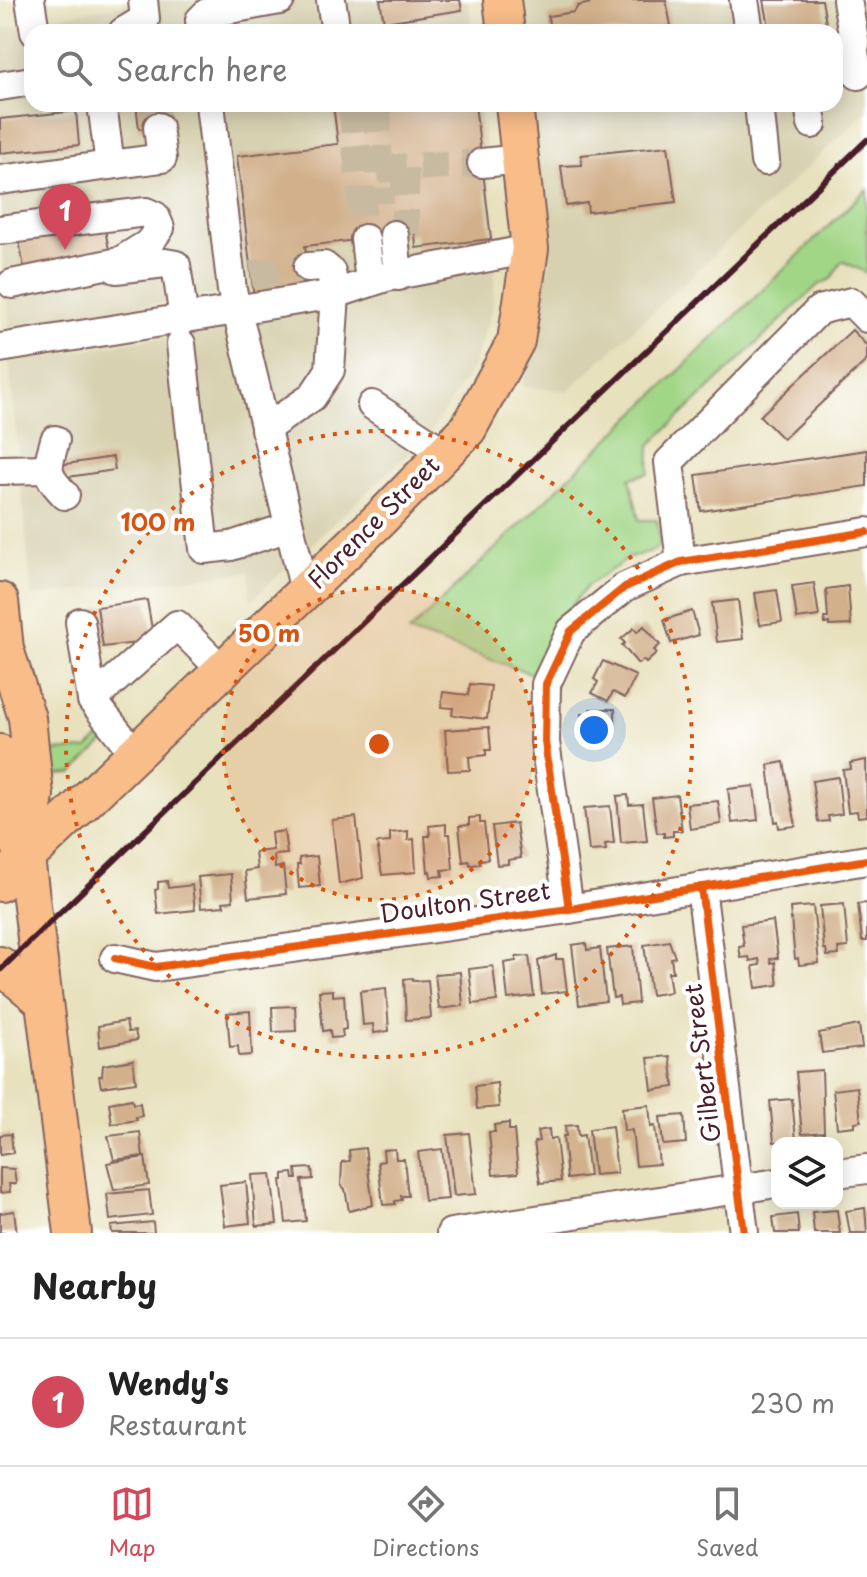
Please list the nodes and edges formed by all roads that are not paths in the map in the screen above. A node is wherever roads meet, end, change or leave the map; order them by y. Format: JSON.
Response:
{"nodes":[{"id":1,"x":30,"y":0,"type":"edge"},
{"id":2,"x":280,"y":0,"type":"edge"},
{"id":3,"x":331,"y":0,"type":"edge"},
{"id":4,"x":502,"y":0,"type":"edge"},
{"id":5,"x":744,"y":0,"type":"edge"},
{"id":6,"x":847,"y":0,"type":"edge"},
{"id":7,"x":34,"y":24,"type":"edge"},
{"id":8,"x":200,"y":24,"type":"edge"},
{"id":9,"x":335,"y":24,"type":"edge"},
{"id":10,"x":505,"y":24,"type":"edge"},
{"id":11,"x":748,"y":24,"type":"edge"},
{"id":12,"x":844,"y":47,"type":"edge"},
{"id":13,"x":858,"y":75,"type":"dead end"},
{"id":14,"x":24,"y":82,"type":"edge"},
{"id":15,"x":0,"y":86,"type":"edge"},
{"id":16,"x":103,"y":112,"type":"edge"},
{"id":17,"x":214,"y":112,"type":"edge"},
{"id":18,"x":515,"y":112,"type":"edge"},
{"id":19,"x":760,"y":112,"type":"edge"},
{"id":20,"x":158,"y":127,"type":"tunnel mouth"},
{"id":21,"x":520,"y":159,"type":"junction"},
{"id":22,"x":765,"y":161,"type":"dead end"},
{"id":23,"x":482,"y":163,"type":"tunnel mouth"},
{"id":24,"x":110,"y":165,"type":"junction"},
{"id":25,"x":0,"y":180,"type":"edge"},
{"id":26,"x":0,"y":230,"type":"edge"},
{"id":27,"x":530,"y":249,"type":"junction"},
{"id":28,"x":308,"y":267,"type":"dead end"},
{"id":29,"x":390,"y":277,"type":"junction"},
{"id":30,"x":6,"y":285,"type":"edge"},
{"id":31,"x":335,"y":294,"type":"junction"},
{"id":32,"x":237,"y":310,"type":"junction"},
{"id":33,"x":867,"y":318,"type":"edge"},
{"id":34,"x":182,"y":332,"type":"junction"},
{"id":35,"x":0,"y":348,"type":"edge"},
{"id":36,"x":372,"y":405,"type":"dead end"},
{"id":37,"x":265,"y":429,"type":"junction"},
{"id":38,"x":55,"y":440,"type":"dead end"},
{"id":39,"x":445,"y":453,"type":"junction"},
{"id":40,"x":47,"y":469,"type":"junction"},
{"id":41,"x":0,"y":470,"type":"edge"},
{"id":42,"x":65,"y":495,"type":"dead end"},
{"id":43,"x":289,"y":527,"type":"junction"},
{"id":44,"x":867,"y":532,"type":"edge"},
{"id":45,"x":681,"y":562,"type":"junction"},
{"id":46,"x":305,"y":591,"type":"junction"},
{"id":47,"x":0,"y":601,"type":"edge"},
{"id":48,"x":80,"y":622,"type":"dead end"},
{"id":49,"x":5,"y":649,"type":"junction"},
{"id":50,"x":222,"y":670,"type":"junction"},
{"id":51,"x":0,"y":692,"type":"edge"},
{"id":52,"x":92,"y":700,"type":"junction"},
{"id":53,"x":0,"y":753,"type":"edge"},
{"id":54,"x":135,"y":754,"type":"junction"},
{"id":55,"x":26,"y":858,"type":"junction"},
{"id":56,"x":867,"y":860,"type":"edge"},
{"id":57,"x":0,"y":883,"type":"edge"},
{"id":58,"x":701,"y":887,"type":"junction"},
{"id":59,"x":569,"y":909,"type":"junction"},
{"id":60,"x":115,"y":958,"type":"dead end"},
{"id":61,"x":0,"y":965,"type":"edge"},
{"id":62,"x":42,"y":1000,"type":"junction"},
{"id":63,"x":867,"y":1169,"type":"edge"},
{"id":64,"x":843,"y":1172,"type":"edge"},
{"id":65,"x":771,"y":1184,"type":"edge"},
{"id":66,"x":738,"y":1189,"type":"junction"},
{"id":67,"x":73,"y":1233,"type":"edge"},
{"id":68,"x":451,"y":1233,"type":"edge"},
{"id":69,"x":744,"y":1233,"type":"edge"}],
"edges":[{"from":1,"to":7,"type":"street"},
{"from":2,"to":8,"type":"street"},
{"from":3,"to":9,"type":"street"},
{"from":4,"to":10,"type":"main road"},
{"from":5,"to":11,"type":"street"},
{"from":6,"to":12,"type":"street"},
{"from":12,"to":13,"type":"street"},
{"from":14,"to":15,"type":"street"},
{"from":16,"to":24,"type":"street"},
{"from":17,"to":32,"type":"street"},
{"from":18,"to":21,"type":"main road","name":"Florence Street"},
{"from":19,"to":22,"type":"street"},
{"from":20,"to":24,"type":"street"},
{"from":21,"to":23,"type":"street"},
{"from":21,"to":27,"type":"main road","name":"Florence Street"},
{"from":24,"to":25,"type":"street"},
{"from":26,"to":30,"type":"street"},
{"from":27,"to":29,"type":"street"},
{"from":27,"to":39,"type":"main road","name":"Florence Street"},
{"from":28,"to":31,"type":"street"},
{"from":29,"to":29,"type":"street"},
{"from":29,"to":31,"type":"street"},
{"from":30,"to":34,"type":"street"},
{"from":31,"to":32,"type":"street"},
{"from":31,"to":37,"type":"street"},
{"from":32,"to":34,"type":"street"},
{"from":32,"to":37,"type":"street"},
{"from":33,"to":45,"type":"street"},
{"from":34,"to":35,"type":"street"},
{"from":34,"to":43,"type":"street"},
{"from":36,"to":39,"type":"street"},
{"from":37,"to":43,"type":"street"},
{"from":38,"to":40,"type":"street"},
{"from":39,"to":46,"type":"main road","name":"Florence Street"},
{"from":40,"to":41,"type":"street"},
{"from":40,"to":42,"type":"street"},
{"from":43,"to":46,"type":"street"},
{"from":44,"to":45,"type":"street"},
{"from":45,"to":59,"type":"street"},
{"from":46,"to":50,"type":"main road","name":"Florence Street"},
{"from":47,"to":49,"type":"main road"},
{"from":48,"to":52,"type":"street"},
{"from":49,"to":51,"type":"main road"},
{"from":49,"to":55,"type":"main road"},
{"from":50,"to":52,"type":"street"},
{"from":50,"to":54,"type":"main road","name":"Florence Street"},
{"from":52,"to":54,"type":"street"},
{"from":53,"to":55,"type":"main road"},
{"from":54,"to":55,"type":"main road","name":"Florence Street"},
{"from":55,"to":57,"type":"main road","name":"Florence Street"},
{"from":55,"to":62,"type":"main road"},
{"from":56,"to":58,"type":"street","name":"Doulton Street"},
{"from":58,"to":59,"type":"street","name":"Doulton Street"},
{"from":58,"to":66,"type":"street","name":"Gilbert Street"},
{"from":59,"to":60,"type":"street","name":"Doulton Street"},
{"from":61,"to":62,"type":"main road"},
{"from":62,"to":67,"type":"main road"},
{"from":63,"to":64,"type":"street"},
{"from":65,"to":66,"type":"street"},
{"from":66,"to":68,"type":"street"},
{"from":66,"to":69,"type":"street","name":"Gilbert Street"}]}
